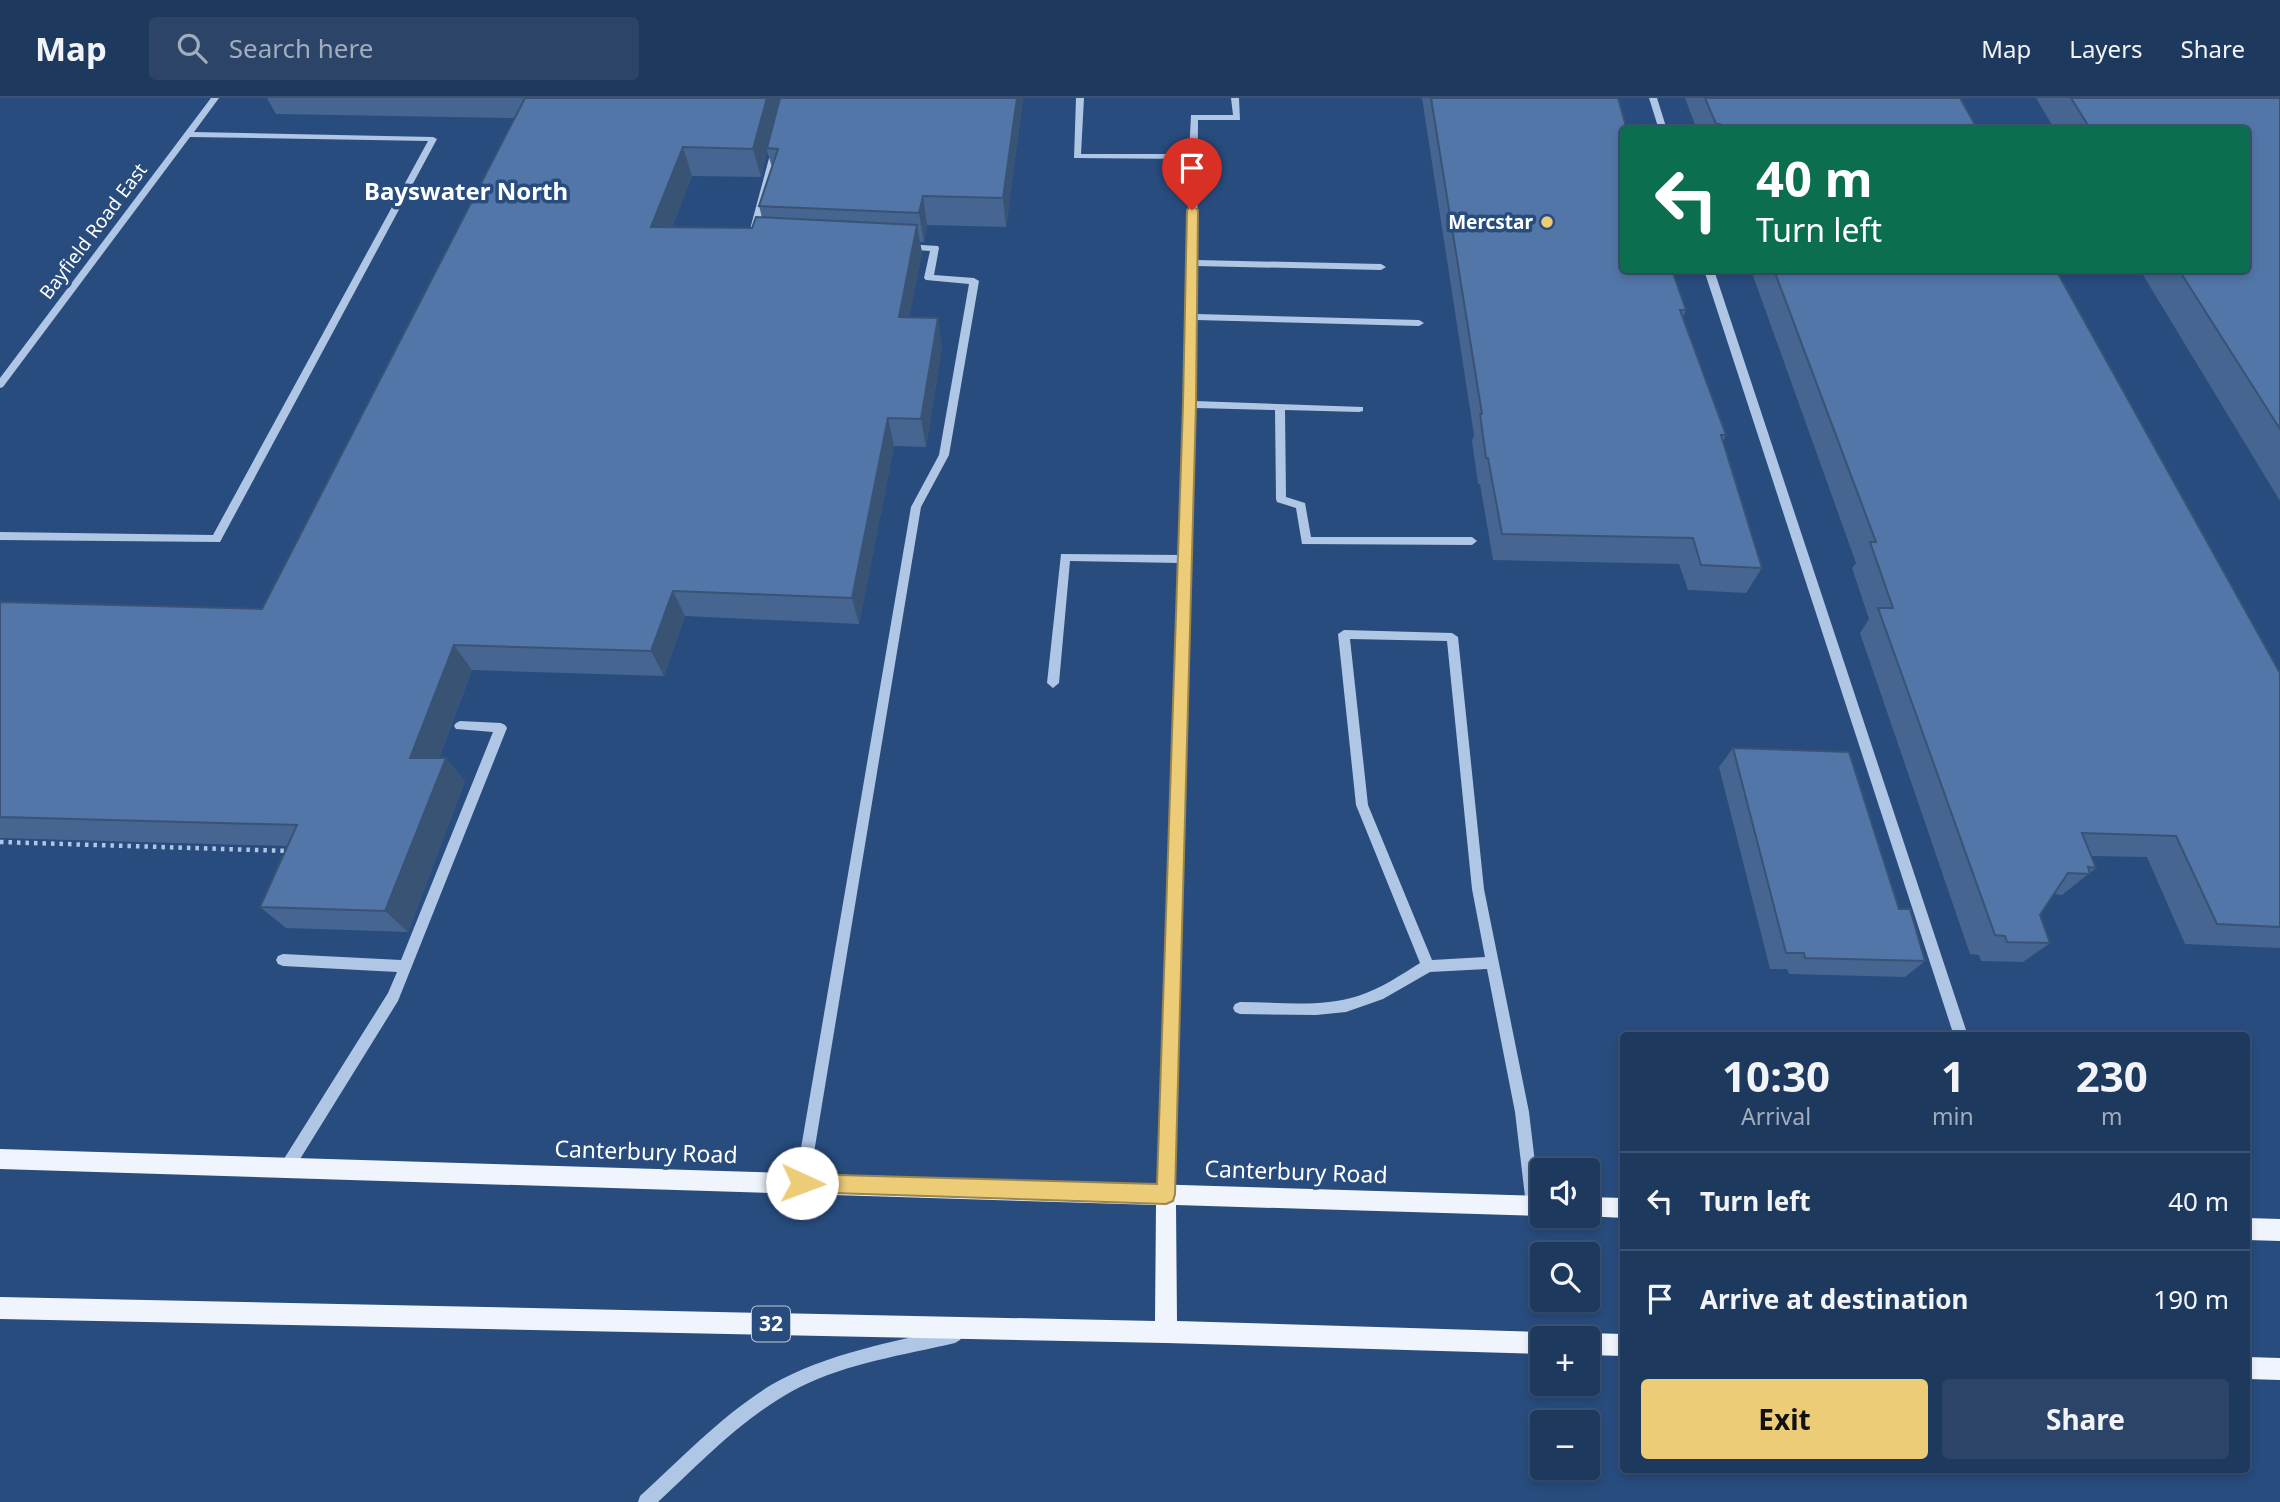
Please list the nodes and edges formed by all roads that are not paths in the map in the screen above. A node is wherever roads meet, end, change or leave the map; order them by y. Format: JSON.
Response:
{"nodes":[{"id":1,"x":215,"y":98,"type":"edge"},
{"id":2,"x":1080,"y":98,"type":"edge"},
{"id":3,"x":1235,"y":98,"type":"edge"},
{"id":4,"x":1653,"y":98,"type":"edge"},
{"id":5,"x":1662,"y":126,"type":"edge"},
{"id":6,"x":188,"y":134,"type":"junction"},
{"id":7,"x":778,"y":137,"type":"edge"},
{"id":8,"x":1193,"y":157,"type":"junction"},
{"id":9,"x":764,"y":241,"type":"edge"},
{"id":10,"x":895,"y":246,"type":"edge"},
{"id":11,"x":1191,"y":263,"type":"junction"},
{"id":12,"x":1381,"y":267,"type":"dead end"},
{"id":13,"x":1710,"y":273,"type":"edge"},
{"id":14,"x":1191,"y":317,"type":"junction"},
{"id":15,"x":1419,"y":323,"type":"dead end"},
{"id":16,"x":0,"y":385,"type":"edge"},
{"id":17,"x":1190,"y":404,"type":"junction"},
{"id":18,"x":1280,"y":407,"type":"junction"},
{"id":19,"x":1359,"y":409,"type":"dead end"},
{"id":20,"x":0,"y":536,"type":"edge"},
{"id":21,"x":1472,"y":541,"type":"dead end"},
{"id":22,"x":1184,"y":559,"type":"junction"},
{"id":23,"x":1053,"y":683,"type":"dead end"},
{"id":24,"x":460,"y":726,"type":"dead end"},
{"id":25,"x":283,"y":960,"type":"dead end"},
{"id":26,"x":1492,"y":963,"type":"junction"},
{"id":27,"x":405,"y":966,"type":"junction"},
{"id":28,"x":1428,"y":966,"type":"junction"},
{"id":29,"x":1240,"y":1008,"type":"dead end"},
{"id":30,"x":1960,"y":1032,"type":"edge"},
{"id":31,"x":0,"y":1159,"type":"edge"},
{"id":32,"x":1530,"y":1162,"type":"edge"},
{"id":33,"x":287,"y":1167,"type":"junction"},
{"id":34,"x":802,"y":1183,"type":"junction"},
{"id":35,"x":1166,"y":1194,"type":"junction"},
{"id":36,"x":1530,"y":1206,"type":"edge"},
{"id":37,"x":1600,"y":1207,"type":"edge"},
{"id":38,"x":1620,"y":1208,"type":"edge"},
{"id":39,"x":2250,"y":1229,"type":"edge"},
{"id":40,"x":2280,"y":1230,"type":"edge"},
{"id":41,"x":0,"y":1308,"type":"edge"},
{"id":42,"x":979,"y":1329,"type":"junction"},
{"id":43,"x":1166,"y":1332,"type":"junction"},
{"id":44,"x":1530,"y":1343,"type":"edge"},
{"id":45,"x":1600,"y":1344,"type":"edge"},
{"id":46,"x":1620,"y":1345,"type":"edge"},
{"id":47,"x":2250,"y":1368,"type":"edge"},
{"id":48,"x":2280,"y":1369,"type":"edge"},
{"id":49,"x":646,"y":1502,"type":"edge"}],
"edges":[{"from":1,"to":6,"type":"street","name":"Bayfield Road East"},
{"from":2,"to":8,"type":"lane"},
{"from":3,"to":8,"type":"street"},
{"from":4,"to":5,"type":"street"},
{"from":6,"to":16,"type":"street","name":"Bayfield Road East"},
{"from":6,"to":20,"type":"street"},
{"from":7,"to":9,"type":"street"},
{"from":8,"to":11,"type":"street"},
{"from":10,"to":34,"type":"street"},
{"from":11,"to":12,"type":"lane"},
{"from":11,"to":14,"type":"street"},
{"from":13,"to":30,"type":"street"},
{"from":14,"to":15,"type":"street"},
{"from":14,"to":17,"type":"street"},
{"from":17,"to":18,"type":"street"},
{"from":17,"to":22,"type":"street"},
{"from":18,"to":19,"type":"street"},
{"from":18,"to":21,"type":"street"},
{"from":22,"to":23,"type":"street"},
{"from":22,"to":35,"type":"street"},
{"from":24,"to":27,"type":"street"},
{"from":25,"to":27,"type":"street"},
{"from":26,"to":28,"type":"street"},
{"from":26,"to":28,"type":"street"},
{"from":26,"to":32,"type":"street"},
{"from":27,"to":33,"type":"street"},
{"from":28,"to":29,"type":"street"},
{"from":31,"to":33,"type":"main road","name":"Canterbury Road"},
{"from":33,"to":34,"type":"main road","name":"Canterbury Road"},
{"from":34,"to":35,"type":"main road","name":"Canterbury Road"},
{"from":35,"to":36,"type":"main road","name":"Canterbury Road"},
{"from":35,"to":43,"type":"main road"},
{"from":37,"to":38,"type":"main road"},
{"from":39,"to":40,"type":"main road"},
{"from":41,"to":42,"type":"main road","number":"32"},
{"from":42,"to":43,"type":"main road","number":"32"},
{"from":42,"to":49,"type":"street"},
{"from":43,"to":44,"type":"main road","number":"32"},
{"from":45,"to":46,"type":"main road"},
{"from":47,"to":48,"type":"main road"}]}
